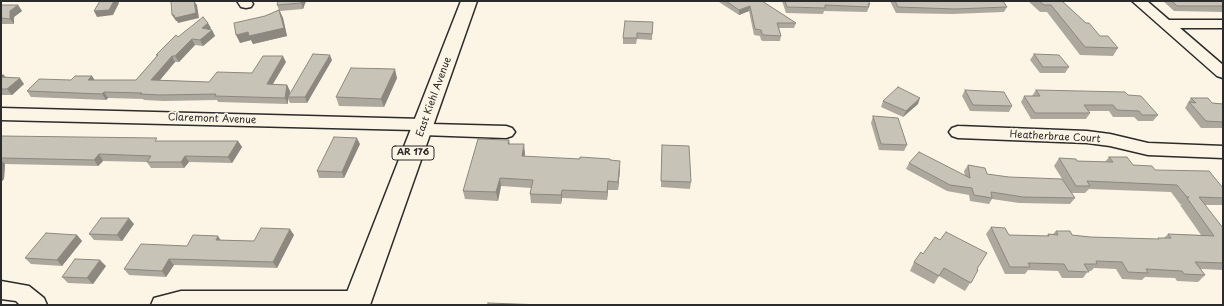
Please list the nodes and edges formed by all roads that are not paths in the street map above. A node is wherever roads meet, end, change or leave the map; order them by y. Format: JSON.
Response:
{"nodes":[{"id":1,"x":468,"y":1,"type":"edge"},
{"id":2,"x":1139,"y":1,"type":"edge"},
{"id":3,"x":1166,"y":24,"type":"junction"},
{"id":4,"x":1223,"y":24,"type":"edge"},
{"id":5,"x":1223,"y":73,"type":"edge"},
{"id":6,"x":1,"y":114,"type":"edge"},
{"id":7,"x":423,"y":127,"type":"junction"},
{"id":8,"x":506,"y":132,"type":"dead end"},
{"id":9,"x":958,"y":132,"type":"dead end"},
{"id":10,"x":1223,"y":152,"type":"edge"},
{"id":11,"x":1,"y":290,"type":"edge"},
{"id":12,"x":357,"y":302,"type":"edge"},
{"id":13,"x":36,"y":305,"type":"edge"},
{"id":14,"x":162,"y":305,"type":"edge"}],
"edges":[{"from":1,"to":7,"type":"main road","name":"East Kiehl Avenue","number":"AR 176"},
{"from":2,"to":3,"type":"street"},
{"from":3,"to":4,"type":"street"},
{"from":3,"to":5,"type":"street"},
{"from":6,"to":7,"type":"street","name":"Claremont Avenue"},
{"from":7,"to":8,"type":"street","name":"Claremont Avenue"},
{"from":7,"to":12,"type":"main road","name":"East Kiehl Avenue","number":"AR 176"},
{"from":9,"to":10,"type":"street","name":"Heatherbrae Court"},
{"from":11,"to":13,"type":"street"},
{"from":12,"to":14,"type":"street"}]}
